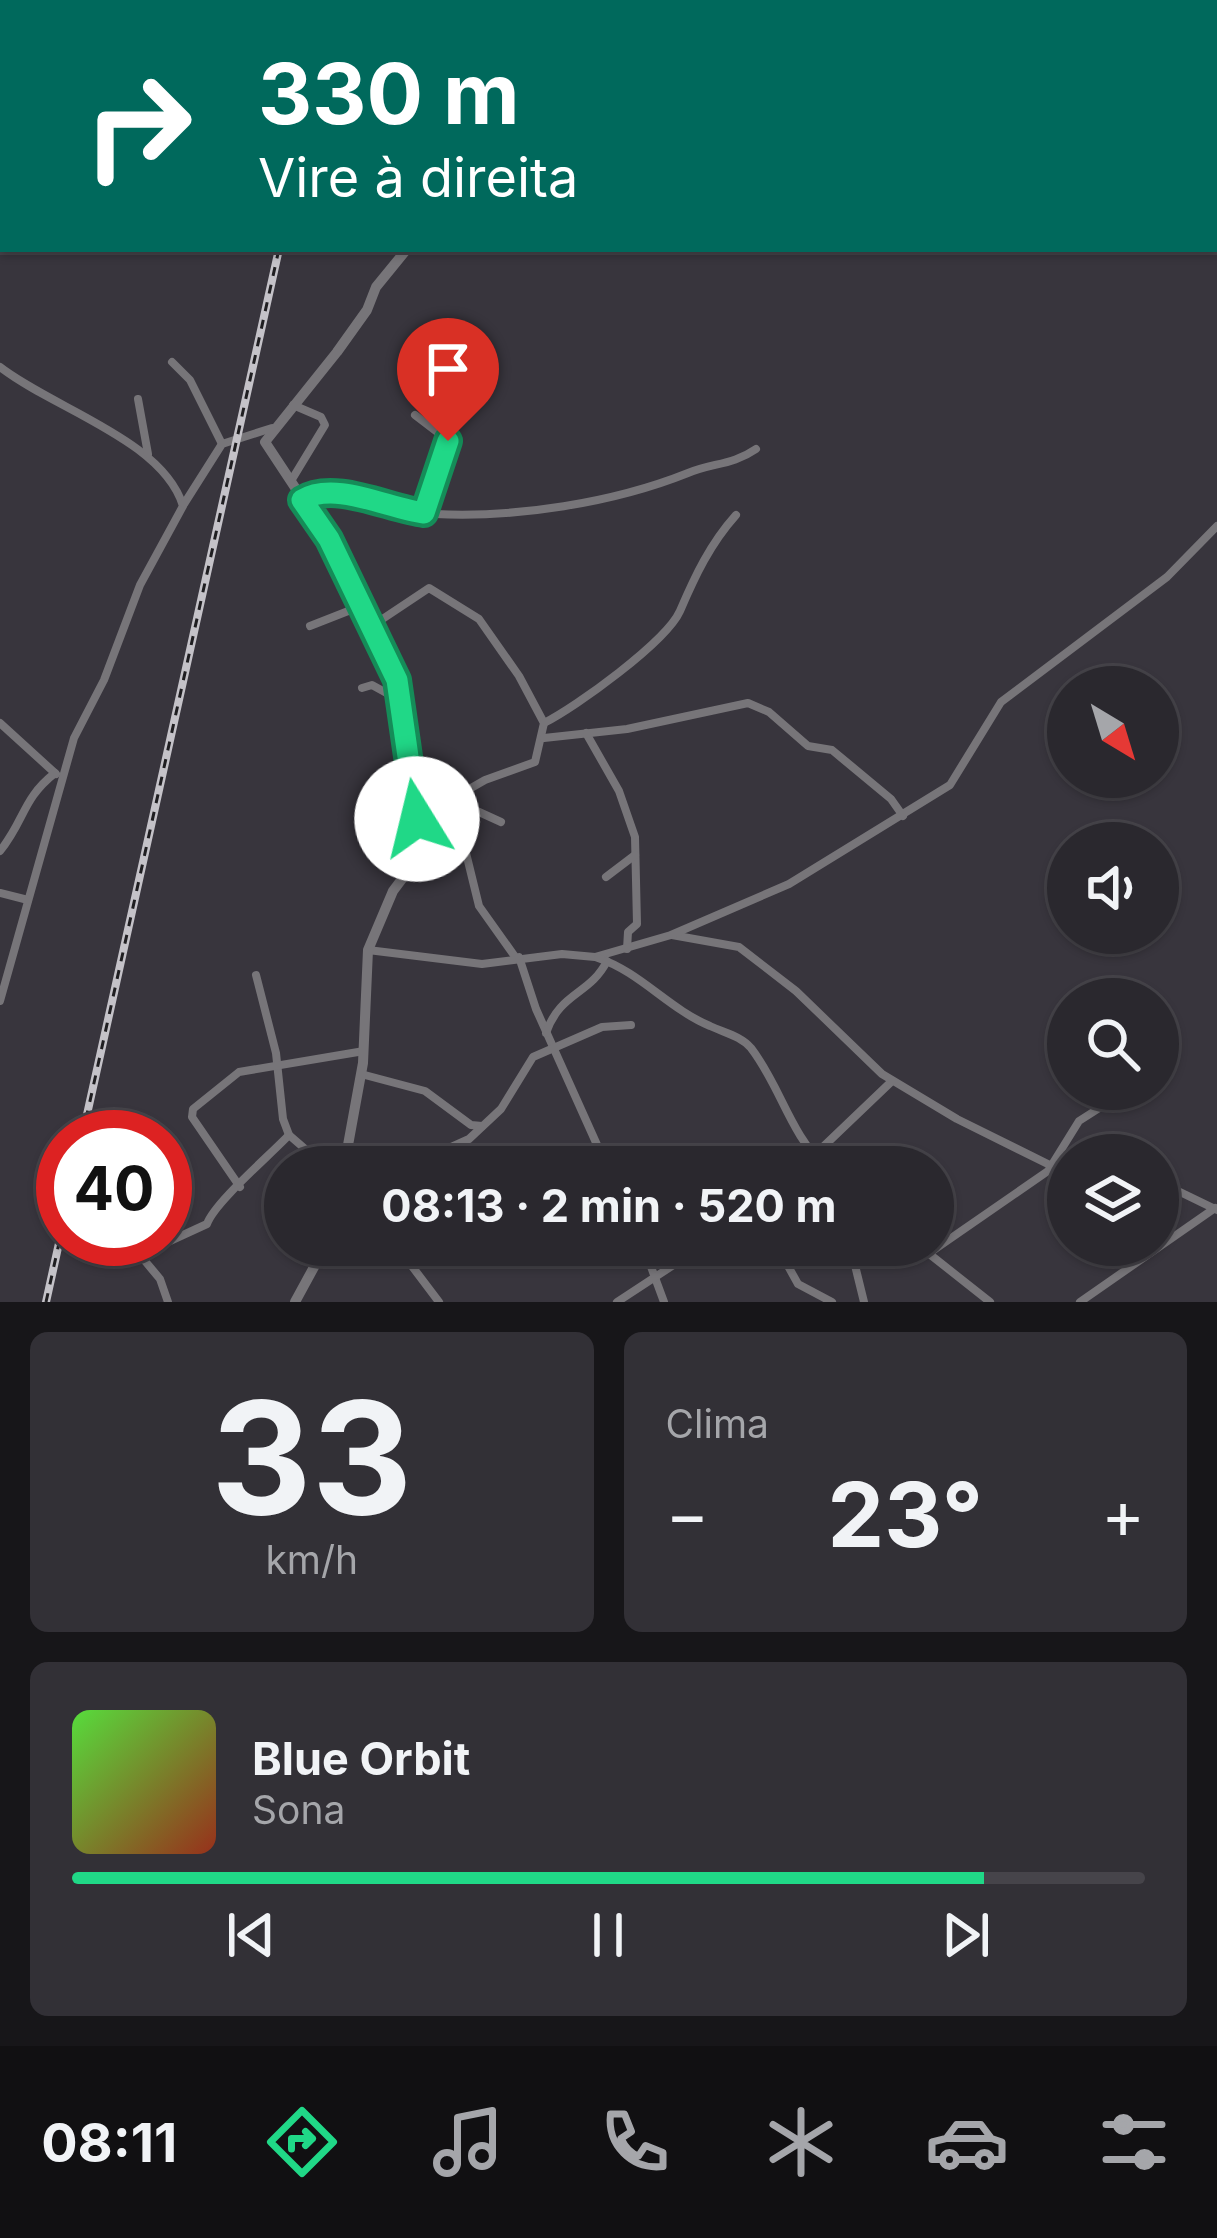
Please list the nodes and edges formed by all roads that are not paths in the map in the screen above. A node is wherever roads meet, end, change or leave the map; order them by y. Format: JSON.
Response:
{"nodes":[{"id":1,"x":405,"y":252,"type":"edge"},
{"id":2,"x":172,"y":362,"type":"dead end"},
{"id":3,"x":0,"y":367,"type":"edge"},
{"id":4,"x":138,"y":399,"type":"dead end"},
{"id":5,"x":292,"y":404,"type":"junction"},
{"id":6,"x":415,"y":416,"type":"dead end"},
{"id":7,"x":272,"y":428,"type":"junction"},
{"id":8,"x":222,"y":444,"type":"junction"},
{"id":9,"x":756,"y":448,"type":"dead end"},
{"id":10,"x":148,"y":456,"type":"junction"},
{"id":11,"x":290,"y":482,"type":"junction"},
{"id":12,"x":302,"y":500,"type":"junction"},
{"id":13,"x":183,"y":506,"type":"junction"},
{"id":14,"x":424,"y":513,"type":"junction"},
{"id":15,"x":736,"y":515,"type":"dead end"},
{"id":16,"x":1217,"y":526,"type":"edge"},
{"id":17,"x":362,"y":606,"type":"junction"},
{"id":18,"x":310,"y":626,"type":"dead end"},
{"id":19,"x":372,"y":626,"type":"junction"},
{"id":20,"x":362,"y":688,"type":"dead end"},
{"id":21,"x":403,"y":702,"type":"junction"},
{"id":22,"x":0,"y":723,"type":"edge"},
{"id":23,"x":544,"y":723,"type":"junction"},
{"id":24,"x":586,"y":733,"type":"junction"},
{"id":25,"x":544,"y":738,"type":"junction"},
{"id":26,"x":410,"y":772,"type":"junction"},
{"id":27,"x":58,"y":777,"type":"junction"},
{"id":28,"x":452,"y":799,"type":"junction"},
{"id":29,"x":903,"y":816,"type":"junction"},
{"id":30,"x":417,"y":819,"type":"junction"},
{"id":31,"x":501,"y":822,"type":"dead end"},
{"id":32,"x":0,"y":851,"type":"edge"},
{"id":33,"x":635,"y":855,"type":"junction"},
{"id":34,"x":606,"y":877,"type":"dead end"},
{"id":35,"x":0,"y":893,"type":"edge"},
{"id":36,"x":28,"y":900,"type":"junction"},
{"id":37,"x":671,"y":935,"type":"junction"},
{"id":38,"x":627,"y":949,"type":"junction"},
{"id":39,"x":368,"y":950,"type":"junction"},
{"id":40,"x":517,"y":957,"type":"junction"},
{"id":41,"x":595,"y":957,"type":"junction"},
{"id":42,"x":607,"y":961,"type":"junction"},
{"id":43,"x":256,"y":975,"type":"dead end"},
{"id":44,"x":0,"y":1001,"type":"edge"},
{"id":45,"x":631,"y":1025,"type":"dead end"},
{"id":46,"x":547,"y":1033,"type":"junction"},
{"id":47,"x":555,"y":1050,"type":"junction"},
{"id":48,"x":364,"y":1051,"type":"junction"},
{"id":49,"x":278,"y":1068,"type":"junction"},
{"id":50,"x":362,"y":1074,"type":"junction"},
{"id":51,"x":892,"y":1080,"type":"junction"},
{"id":52,"x":1095,"y":1110,"type":"edge"},
{"id":53,"x":482,"y":1126,"type":"junction"},
{"id":54,"x":1071,"y":1134,"type":"edge"},
{"id":55,"x":290,"y":1135,"type":"junction"},
{"id":56,"x":302,"y":1146,"type":"edge"},
{"id":57,"x":348,"y":1146,"type":"edge"},
{"id":58,"x":456,"y":1146,"type":"edge"},
{"id":59,"x":598,"y":1146,"type":"edge"},
{"id":60,"x":804,"y":1146,"type":"edge"},
{"id":61,"x":835,"y":1146,"type":"edge"},
{"id":62,"x":1047,"y":1161,"type":"edge"},
{"id":63,"x":1047,"y":1170,"type":"edge"},
{"id":64,"x":239,"y":1187,"type":"junction"},
{"id":65,"x":1179,"y":1192,"type":"edge"},
{"id":66,"x":1216,"y":1209,"type":"edge"},
{"id":67,"x":954,"y":1236,"type":"edge"},
{"id":68,"x":315,"y":1266,"type":"edge"},
{"id":69,"x":413,"y":1266,"type":"edge"},
{"id":70,"x":651,"y":1266,"type":"edge"},
{"id":71,"x":671,"y":1266,"type":"edge"},
{"id":72,"x":788,"y":1266,"type":"edge"},
{"id":73,"x":855,"y":1266,"type":"edge"},
{"id":74,"x":944,"y":1266,"type":"edge"},
{"id":75,"x":655,"y":1276,"type":"junction"},
{"id":76,"x":168,"y":1302,"type":"edge"},
{"id":77,"x":295,"y":1302,"type":"edge"},
{"id":78,"x":439,"y":1302,"type":"edge"},
{"id":79,"x":617,"y":1302,"type":"edge"},
{"id":80,"x":664,"y":1302,"type":"edge"},
{"id":81,"x":832,"y":1302,"type":"edge"},
{"id":82,"x":864,"y":1302,"type":"edge"},
{"id":83,"x":990,"y":1302,"type":"edge"},
{"id":84,"x":1080,"y":1302,"type":"edge"}],
"edges":[{"from":1,"to":5,"type":"street"},
{"from":2,"to":8,"type":"street"},
{"from":3,"to":10,"type":"street"},
{"from":4,"to":10,"type":"street"},
{"from":5,"to":7,"type":"street"},
{"from":5,"to":11,"type":"street"},
{"from":6,"to":14,"type":"street"},
{"from":7,"to":8,"type":"street"},
{"from":7,"to":11,"type":"street"},
{"from":8,"to":13,"type":"street"},
{"from":9,"to":14,"type":"street"},
{"from":10,"to":13,"type":"street"},
{"from":11,"to":12,"type":"street"},
{"from":12,"to":14,"type":"street"},
{"from":12,"to":17,"type":"street"},
{"from":13,"to":27,"type":"street"},
{"from":15,"to":23,"type":"street"},
{"from":16,"to":29,"type":"street"},
{"from":17,"to":18,"type":"street"},
{"from":17,"to":19,"type":"street"},
{"from":19,"to":21,"type":"street"},
{"from":19,"to":23,"type":"street"},
{"from":20,"to":21,"type":"street"},
{"from":21,"to":26,"type":"street"},
{"from":22,"to":27,"type":"street"},
{"from":23,"to":25,"type":"street"},
{"from":24,"to":25,"type":"street"},
{"from":24,"to":29,"type":"street"},
{"from":24,"to":33,"type":"street"},
{"from":25,"to":28,"type":"street"},
{"from":26,"to":28,"type":"street"},
{"from":26,"to":30,"type":"street"},
{"from":27,"to":32,"type":"street"},
{"from":27,"to":36,"type":"street"},
{"from":28,"to":30,"type":"street"},
{"from":28,"to":31,"type":"street"},
{"from":28,"to":40,"type":"street"},
{"from":29,"to":37,"type":"street"},
{"from":30,"to":39,"type":"street"},
{"from":33,"to":34,"type":"street"},
{"from":33,"to":38,"type":"street"},
{"from":35,"to":36,"type":"street"},
{"from":36,"to":44,"type":"street"},
{"from":37,"to":38,"type":"street"},
{"from":37,"to":51,"type":"street"},
{"from":38,"to":41,"type":"street"},
{"from":39,"to":40,"type":"street"},
{"from":39,"to":48,"type":"street"},
{"from":40,"to":41,"type":"street"},
{"from":40,"to":46,"type":"street"},
{"from":41,"to":42,"type":"street"},
{"from":42,"to":46,"type":"street"},
{"from":42,"to":60,"type":"street"},
{"from":43,"to":49,"type":"street"},
{"from":45,"to":47,"type":"street"},
{"from":46,"to":47,"type":"street"},
{"from":47,"to":53,"type":"street"},
{"from":47,"to":59,"type":"street"},
{"from":48,"to":49,"type":"street"},
{"from":48,"to":50,"type":"street"},
{"from":49,"to":55,"type":"street"},
{"from":49,"to":64,"type":"street"},
{"from":50,"to":53,"type":"street"},
{"from":50,"to":57,"type":"street"},
{"from":51,"to":61,"type":"street"},
{"from":51,"to":62,"type":"street"},
{"from":52,"to":54,"type":"street"},
{"from":53,"to":58,"type":"street"},
{"from":55,"to":56,"type":"street"},
{"from":55,"to":64,"type":"street"},
{"from":63,"to":67,"type":"street"},
{"from":64,"to":76,"type":"street"},
{"from":65,"to":66,"type":"street"},
{"from":66,"to":84,"type":"street"},
{"from":68,"to":77,"type":"street"},
{"from":69,"to":78,"type":"street"},
{"from":70,"to":75,"type":"street"},
{"from":71,"to":75,"type":"street"},
{"from":72,"to":81,"type":"street"},
{"from":73,"to":82,"type":"street"},
{"from":74,"to":83,"type":"street"},
{"from":75,"to":79,"type":"street"},
{"from":75,"to":80,"type":"street"}]}
